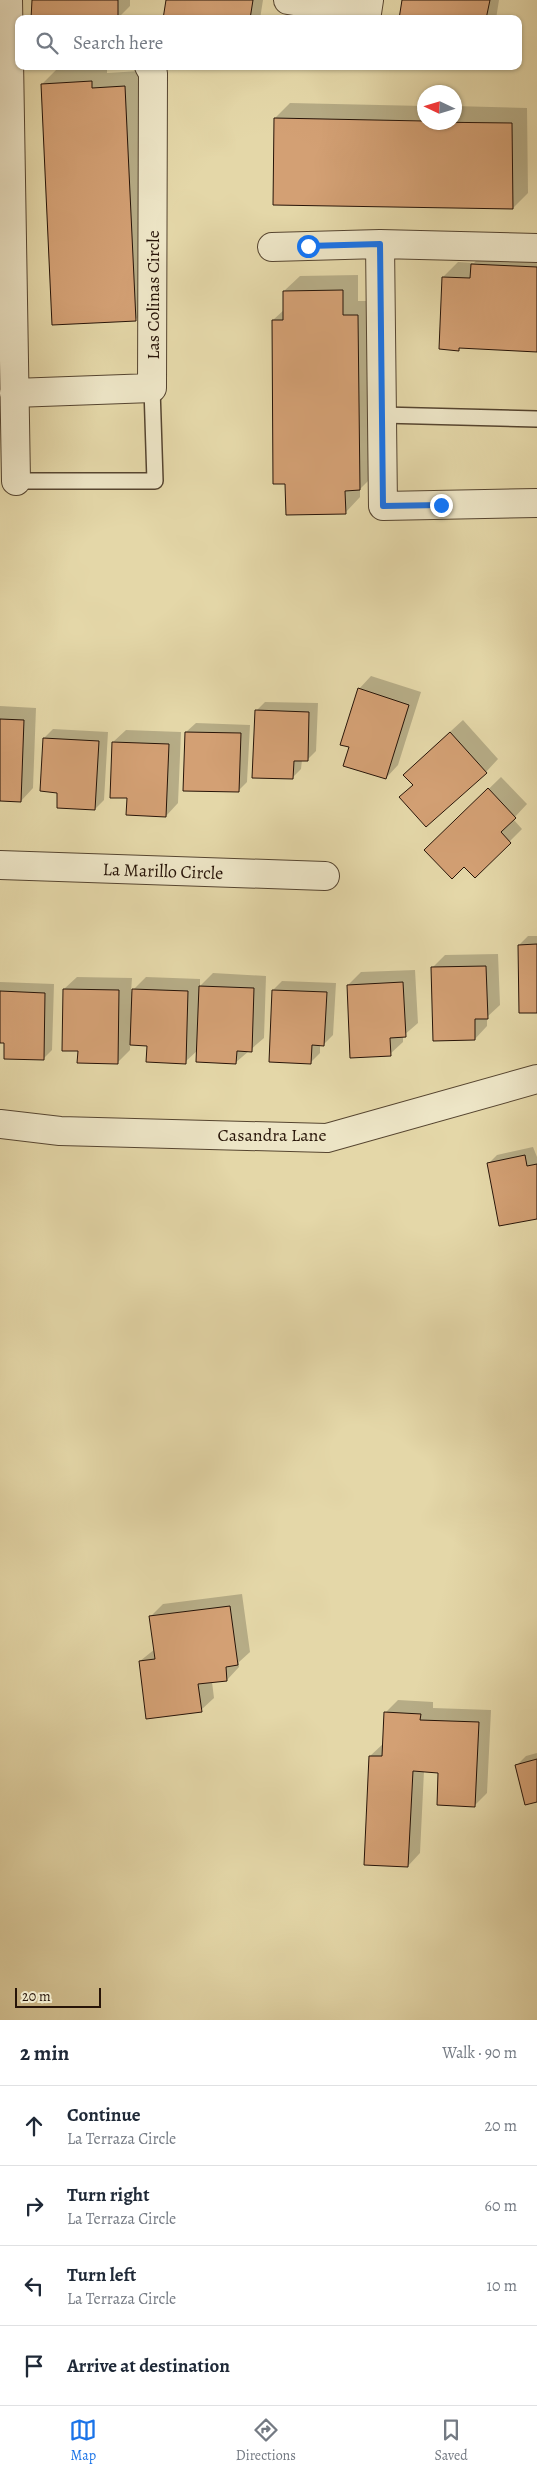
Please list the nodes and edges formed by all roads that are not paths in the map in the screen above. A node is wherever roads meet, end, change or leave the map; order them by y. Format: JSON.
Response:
{"nodes":[{"id":1,"x":8,"y":0,"type":"edge"},
{"id":2,"x":288,"y":0,"type":"edge"},
{"id":3,"x":369,"y":0,"type":"edge"},
{"id":4,"x":14,"y":44,"type":"edge"},
{"id":5,"x":151,"y":70,"type":"edge"},
{"id":6,"x":380,"y":244,"type":"junction"},
{"id":7,"x":272,"y":247,"type":"dead end"},
{"id":8,"x":537,"y":248,"type":"edge"},
{"id":9,"x":6,"y":276,"type":"edge"},
{"id":10,"x":152,"y":388,"type":"junction"},
{"id":11,"x":14,"y":393,"type":"junction"},
{"id":12,"x":382,"y":415,"type":"junction"},
{"id":13,"x":537,"y":420,"type":"edge"},
{"id":14,"x":16,"y":481,"type":"joint"},
{"id":15,"x":537,"y":503,"type":"edge"},
{"id":16,"x":0,"y":866,"type":"edge"},
{"id":17,"x":325,"y":876,"type":"dead end"},
{"id":18,"x":537,"y":1079,"type":"edge"},
{"id":19,"x":0,"y":1124,"type":"edge"}],
"edges":[{"from":1,"to":4,"type":"street"},
{"from":2,"to":3,"type":"street"},
{"from":4,"to":9,"type":"street"},
{"from":5,"to":10,"type":"street","name":"Las Colinas Circle"},
{"from":6,"to":7,"type":"street"},
{"from":6,"to":8,"type":"street"},
{"from":6,"to":12,"type":"street"},
{"from":9,"to":11,"type":"street"},
{"from":10,"to":11,"type":"street"},
{"from":10,"to":14,"type":"lane"},
{"from":11,"to":14,"type":"street"},
{"from":12,"to":13,"type":"lane"},
{"from":12,"to":15,"type":"street"},
{"from":16,"to":17,"type":"street","name":"La Marillo Circle"},
{"from":18,"to":19,"type":"street","name":"Casandra Lane"}]}
